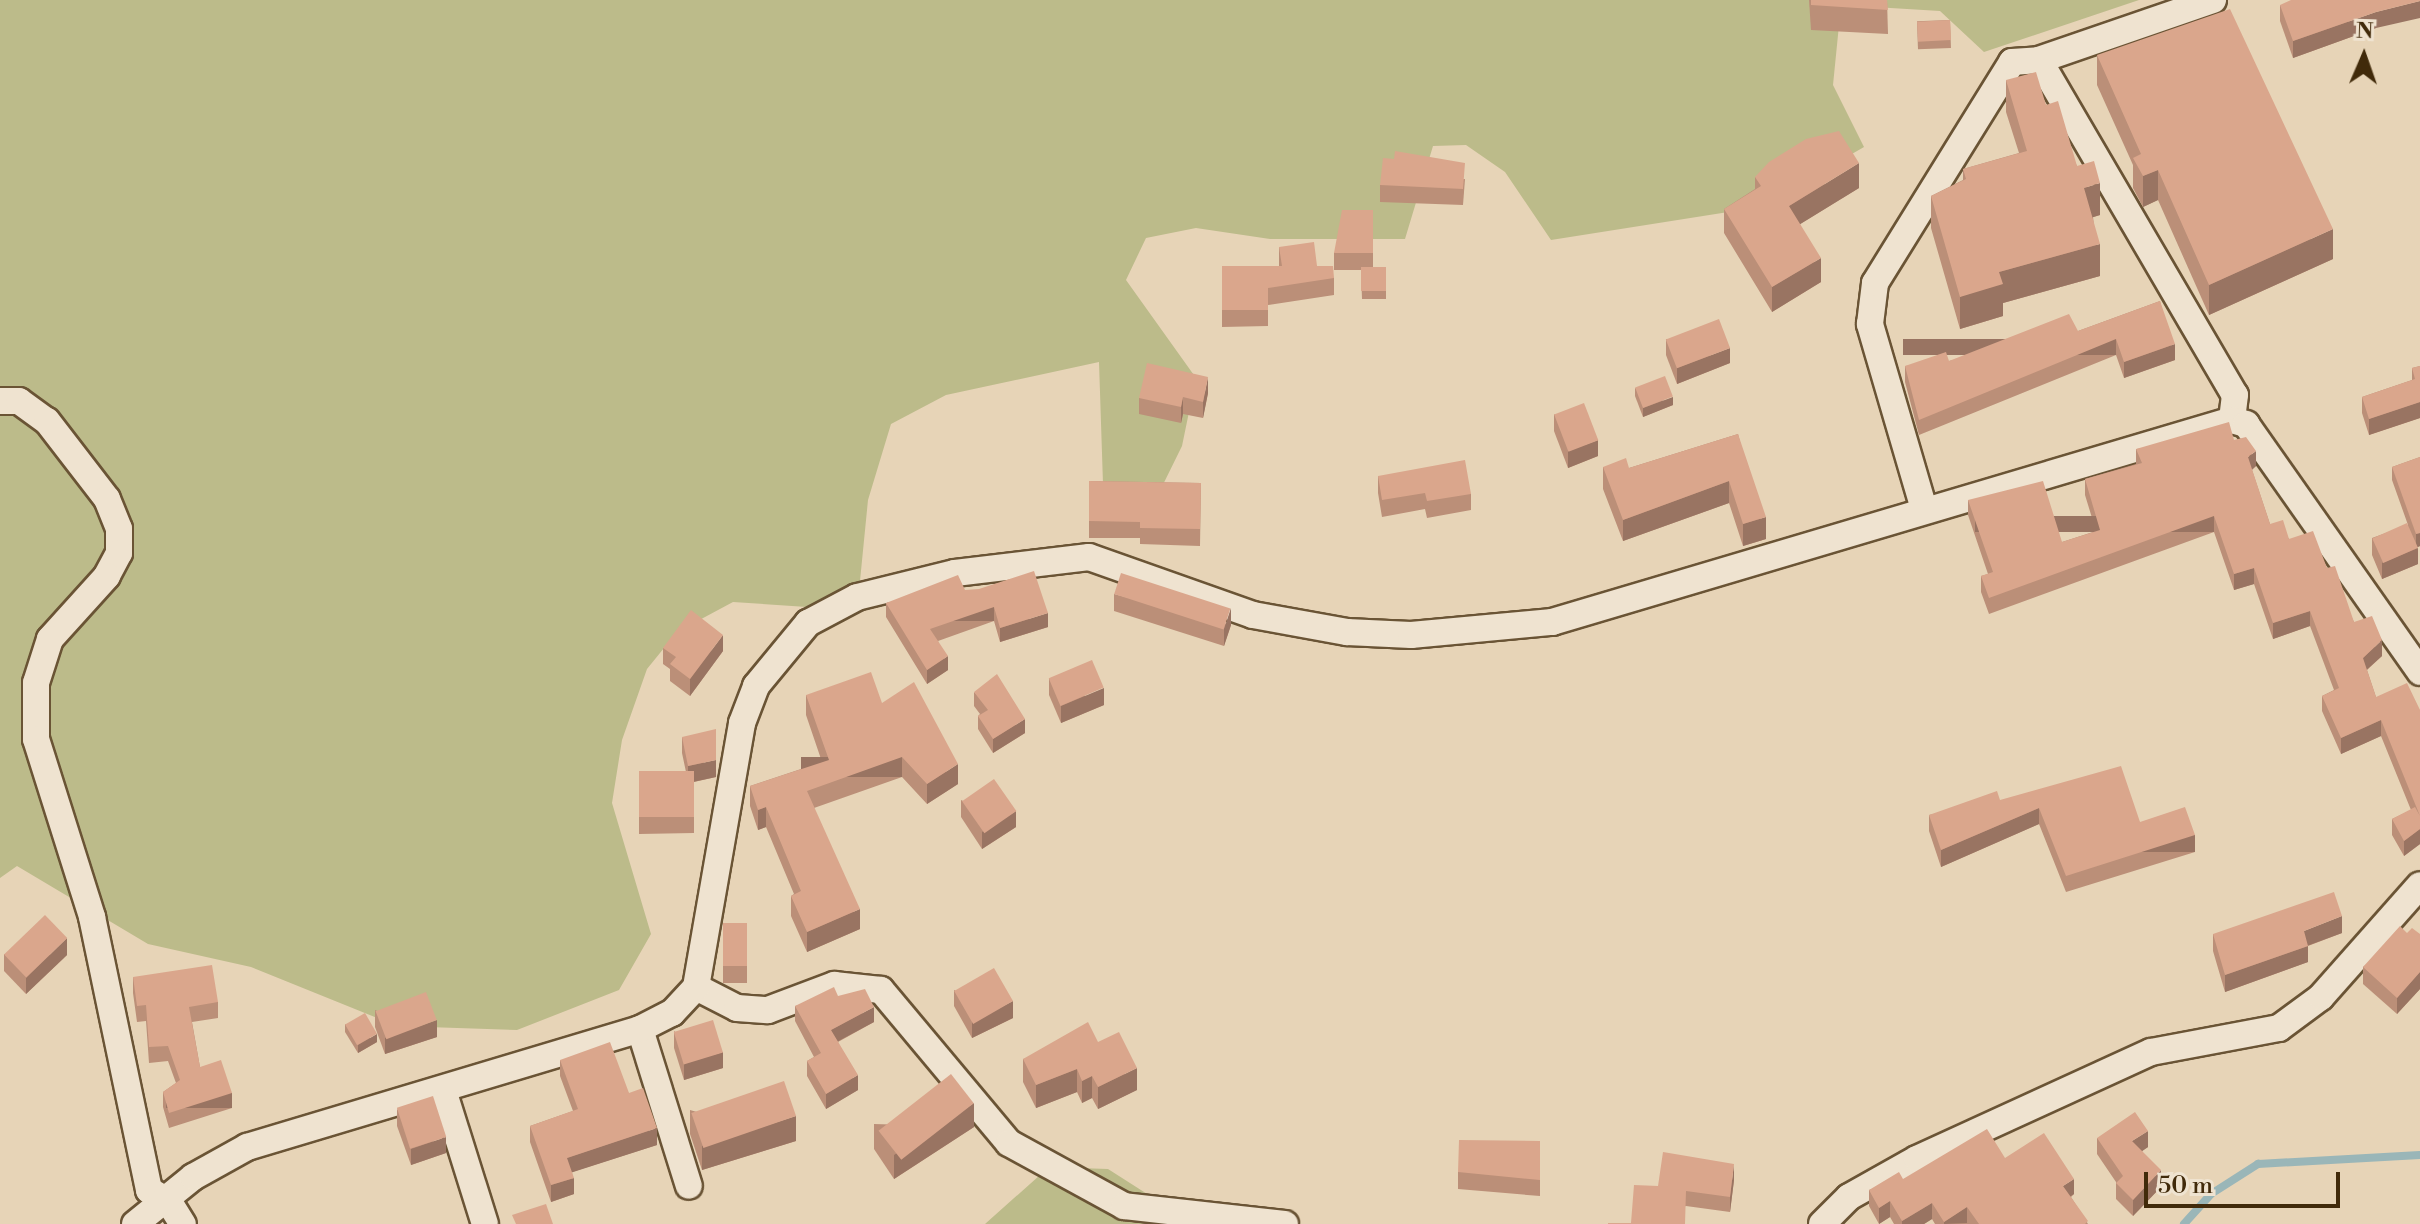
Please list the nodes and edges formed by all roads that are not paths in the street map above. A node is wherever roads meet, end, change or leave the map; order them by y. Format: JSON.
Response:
{"nodes":[{"id":1,"x":2213,"y":0,"type":"edge"},
{"id":2,"x":2039,"y":60,"type":"junction"},
{"id":3,"x":0,"y":401,"type":"edge"},
{"id":4,"x":2232,"y":420,"type":"junction"},
{"id":5,"x":1924,"y":509,"type":"junction"},
{"id":6,"x":2420,"y":672,"type":"edge"},
{"id":7,"x":2420,"y":885,"type":"edge"},
{"id":8,"x":696,"y":987,"type":"junction"},
{"id":9,"x":640,"y":1029,"type":"junction"},
{"id":10,"x":443,"y":1090,"type":"junction"},
{"id":11,"x":689,"y":1186,"type":"dead end"},
{"id":12,"x":176,"y":1213,"type":"edge"},
{"id":13,"x":135,"y":1224,"type":"edge"},
{"id":14,"x":485,"y":1224,"type":"edge"},
{"id":15,"x":1285,"y":1224,"type":"edge"},
{"id":16,"x":1822,"y":1224,"type":"edge"}],
"edges":[{"from":1,"to":2,"type":"street"},
{"from":2,"to":4,"type":"street"},
{"from":2,"to":5,"type":"street"},
{"from":3,"to":12,"type":"street"},
{"from":4,"to":5,"type":"street"},
{"from":4,"to":6,"type":"street"},
{"from":5,"to":8,"type":"street"},
{"from":7,"to":16,"type":"street"},
{"from":8,"to":9,"type":"street"},
{"from":8,"to":15,"type":"street"},
{"from":9,"to":10,"type":"street"},
{"from":9,"to":11,"type":"street"},
{"from":10,"to":12,"type":"street"},
{"from":10,"to":14,"type":"street"},
{"from":12,"to":13,"type":"street"}]}
